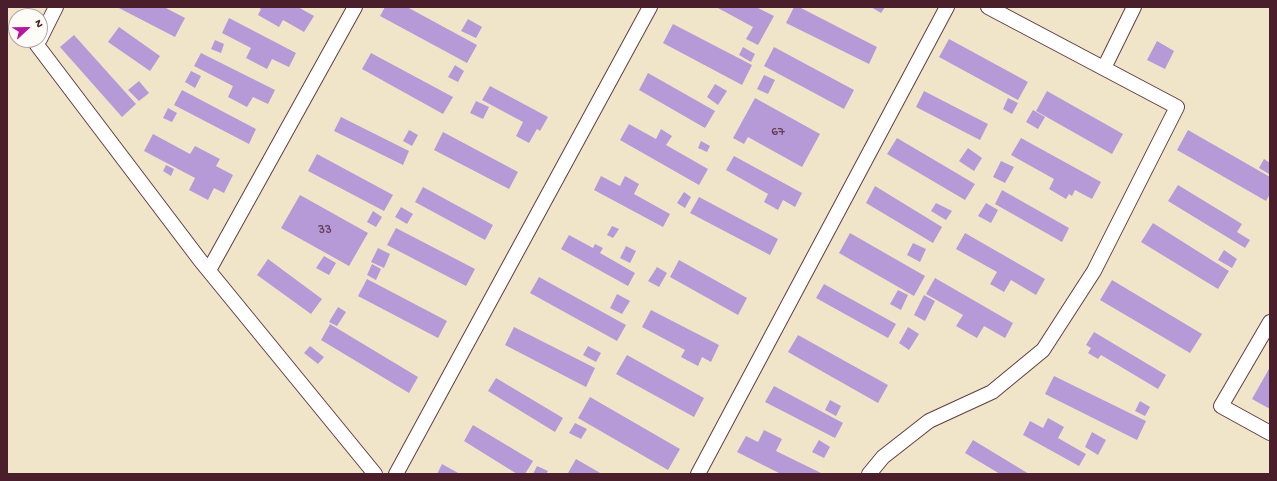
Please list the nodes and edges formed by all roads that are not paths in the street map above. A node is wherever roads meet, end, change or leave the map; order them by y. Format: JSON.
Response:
{"nodes":[{"id":1,"x":56,"y":7,"type":"edge"},
{"id":2,"x":355,"y":7,"type":"edge"},
{"id":3,"x":650,"y":7,"type":"edge"},
{"id":4,"x":947,"y":7,"type":"edge"},
{"id":5,"x":988,"y":7,"type":"edge"},
{"id":6,"x":1134,"y":7,"type":"edge"},
{"id":7,"x":48,"y":23,"type":"edge"},
{"id":8,"x":39,"y":48,"type":"edge"},
{"id":9,"x":1104,"y":68,"type":"junction"},
{"id":10,"x":209,"y":270,"type":"junction"},
{"id":11,"x":1270,"y":322,"type":"edge"},
{"id":12,"x":1270,"y":433,"type":"edge"},
{"id":13,"x":375,"y":474,"type":"edge"},
{"id":14,"x":396,"y":474,"type":"edge"},
{"id":15,"x":698,"y":474,"type":"edge"},
{"id":16,"x":870,"y":474,"type":"edge"}],
"edges":[{"from":1,"to":7,"type":"lane"},
{"from":2,"to":10,"type":"lane"},
{"from":3,"to":14,"type":"lane"},
{"from":4,"to":15,"type":"lane"},
{"from":5,"to":9,"type":"lane"},
{"from":6,"to":9,"type":"lane"},
{"from":8,"to":10,"type":"lane"},
{"from":9,"to":16,"type":"lane"},
{"from":10,"to":13,"type":"lane"},
{"from":11,"to":12,"type":"lane"}]}
